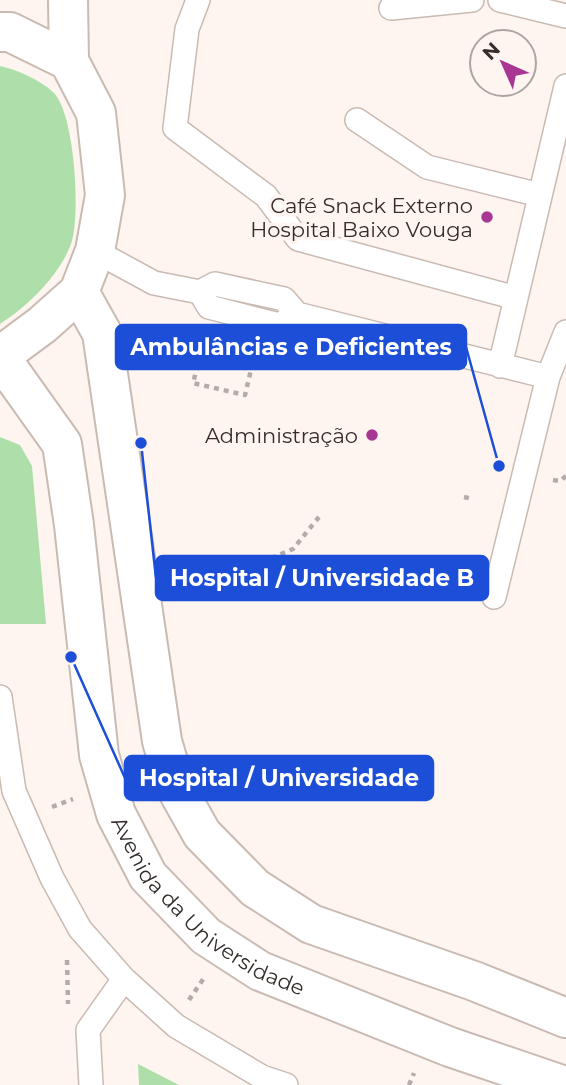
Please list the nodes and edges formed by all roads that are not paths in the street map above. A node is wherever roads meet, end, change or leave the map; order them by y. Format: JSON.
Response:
{"nodes":[{"id":1,"x":68,"y":0,"type":"edge"},
{"id":2,"x":198,"y":0,"type":"edge"},
{"id":3,"x":472,"y":0,"type":"edge"},
{"id":4,"x":500,"y":0,"type":"edge"},
{"id":5,"x":391,"y":8,"type":"dead end"},
{"id":6,"x":566,"y":16,"type":"edge"},
{"id":7,"x":7,"y":21,"type":"edge"},
{"id":8,"x":69,"y":61,"type":"junction"},
{"id":9,"x":566,"y":86,"type":"edge"},
{"id":10,"x":356,"y":120,"type":"dead end"},
{"id":11,"x":540,"y":195,"type":"junction"},
{"id":12,"x":95,"y":251,"type":"junction"},
{"id":13,"x":236,"y":288,"type":"junction"},
{"id":14,"x":79,"y":292,"type":"junction"},
{"id":15,"x":200,"y":292,"type":"junction"},
{"id":16,"x":516,"y":298,"type":"junction"},
{"id":17,"x":230,"y":312,"type":"junction"},
{"id":18,"x":297,"y":314,"type":"junction"},
{"id":19,"x":566,"y":332,"type":"edge"},
{"id":20,"x":0,"y":356,"type":"edge"},
{"id":21,"x":500,"y":366,"type":"junction"},
{"id":22,"x":548,"y":377,"type":"junction"},
{"id":23,"x":494,"y":597,"type":"dead end"},
{"id":24,"x":0,"y":697,"type":"edge"},
{"id":25,"x":124,"y":979,"type":"junction"},
{"id":26,"x":566,"y":1018,"type":"edge"},
{"id":27,"x":91,"y":1085,"type":"edge"},
{"id":28,"x":286,"y":1085,"type":"edge"},
{"id":29,"x":562,"y":1085,"type":"edge"}],
"edges":[{"from":1,"to":8,"type":"main road"},
{"from":2,"to":16,"type":"lane"},
{"from":3,"to":5,"type":"lane"},
{"from":4,"to":6,"type":"lane"},
{"from":7,"to":8,"type":"main road"},
{"from":8,"to":12,"type":"main road"},
{"from":9,"to":11,"type":"lane"},
{"from":10,"to":11,"type":"lane"},
{"from":11,"to":16,"type":"lane"},
{"from":12,"to":14,"type":"main road"},
{"from":12,"to":15,"type":"lane"},
{"from":13,"to":15,"type":"lane"},
{"from":13,"to":17,"type":"lane"},
{"from":13,"to":18,"type":"lane"},
{"from":14,"to":20,"type":"main road"},
{"from":14,"to":26,"type":"main road","name":"Avenida da Universidade"},
{"from":15,"to":17,"type":"lane"},
{"from":16,"to":21,"type":"lane"},
{"from":17,"to":18,"type":"lane"},
{"from":18,"to":21,"type":"lane"},
{"from":19,"to":22,"type":"lane"},
{"from":20,"to":29,"type":"main road","name":"Avenida da Universidade"},
{"from":21,"to":22,"type":"lane"},
{"from":22,"to":23,"type":"lane"},
{"from":24,"to":25,"type":"lane"},
{"from":25,"to":27,"type":"lane"},
{"from":25,"to":28,"type":"lane"}]}
